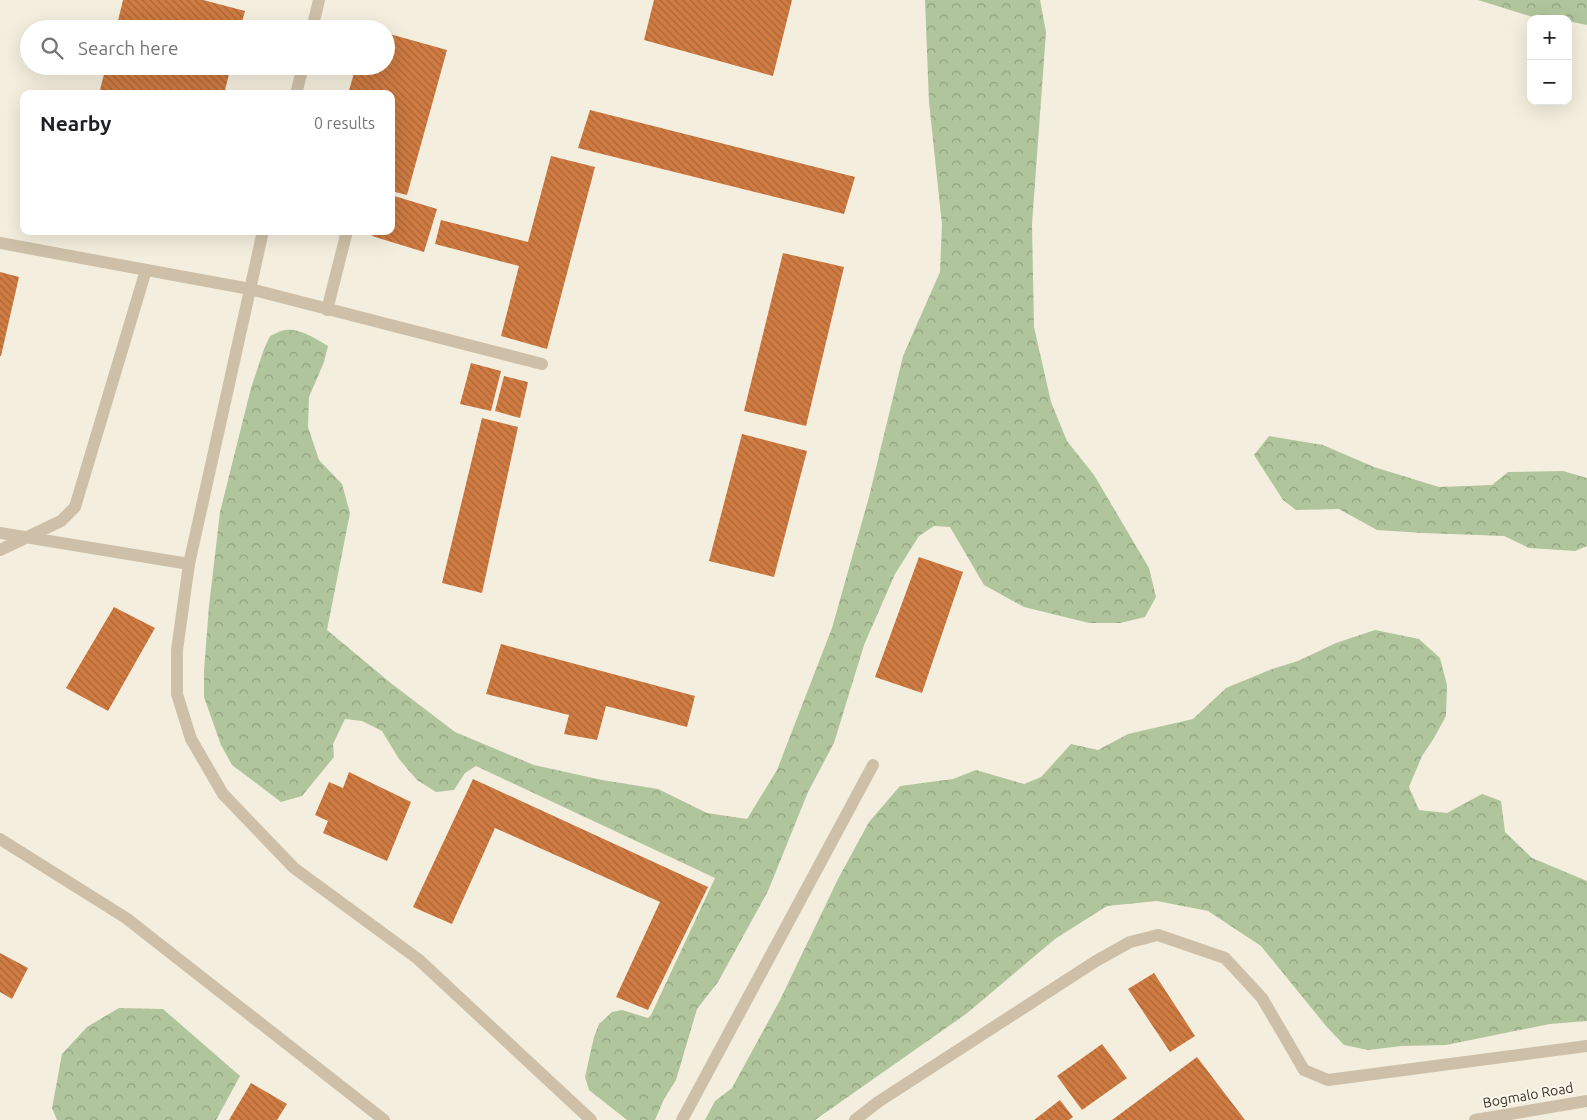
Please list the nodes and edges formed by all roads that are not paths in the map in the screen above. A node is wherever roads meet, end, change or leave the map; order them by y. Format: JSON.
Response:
{"nodes":[{"id":1,"x":319,"y":0,"type":"edge"},
{"id":2,"x":314,"y":20,"type":"edge"},
{"id":3,"x":301,"y":75,"type":"edge"},
{"id":4,"x":297,"y":90,"type":"edge"},
{"id":5,"x":262,"y":235,"type":"edge"},
{"id":6,"x":346,"y":235,"type":"edge"},
{"id":7,"x":0,"y":243,"type":"edge"},
{"id":8,"x":146,"y":270,"type":"junction"},
{"id":9,"x":250,"y":289,"type":"junction"},
{"id":10,"x":327,"y":310,"type":"junction"},
{"id":11,"x":542,"y":364,"type":"dead end"},
{"id":12,"x":0,"y":533,"type":"edge"},
{"id":13,"x":26,"y":537,"type":"junction"},
{"id":14,"x":0,"y":550,"type":"edge"},
{"id":15,"x":189,"y":564,"type":"junction"},
{"id":16,"x":873,"y":765,"type":"dead end"},
{"id":17,"x":0,"y":839,"type":"edge"},
{"id":18,"x":1587,"y":1046,"type":"edge"},
{"id":19,"x":1587,"y":1101,"type":"edge"},
{"id":20,"x":384,"y":1120,"type":"edge"},
{"id":21,"x":591,"y":1120,"type":"edge"},
{"id":22,"x":682,"y":1120,"type":"edge"},
{"id":23,"x":856,"y":1120,"type":"edge"},
{"id":24,"x":1475,"y":1120,"type":"edge"}],
"edges":[{"from":1,"to":2,"type":"street"},
{"from":3,"to":4,"type":"street"},
{"from":5,"to":9,"type":"street"},
{"from":6,"to":10,"type":"street"},
{"from":7,"to":8,"type":"street"},
{"from":8,"to":9,"type":"street"},
{"from":8,"to":13,"type":"street"},
{"from":9,"to":10,"type":"street"},
{"from":9,"to":15,"type":"street"},
{"from":10,"to":11,"type":"street"},
{"from":12,"to":13,"type":"street"},
{"from":13,"to":14,"type":"street"},
{"from":13,"to":15,"type":"street"},
{"from":15,"to":21,"type":"street"},
{"from":16,"to":22,"type":"street"},
{"from":17,"to":20,"type":"street"},
{"from":18,"to":23,"type":"street"},
{"from":19,"to":24,"type":"street","name":"Bogmalo Road"}]}
